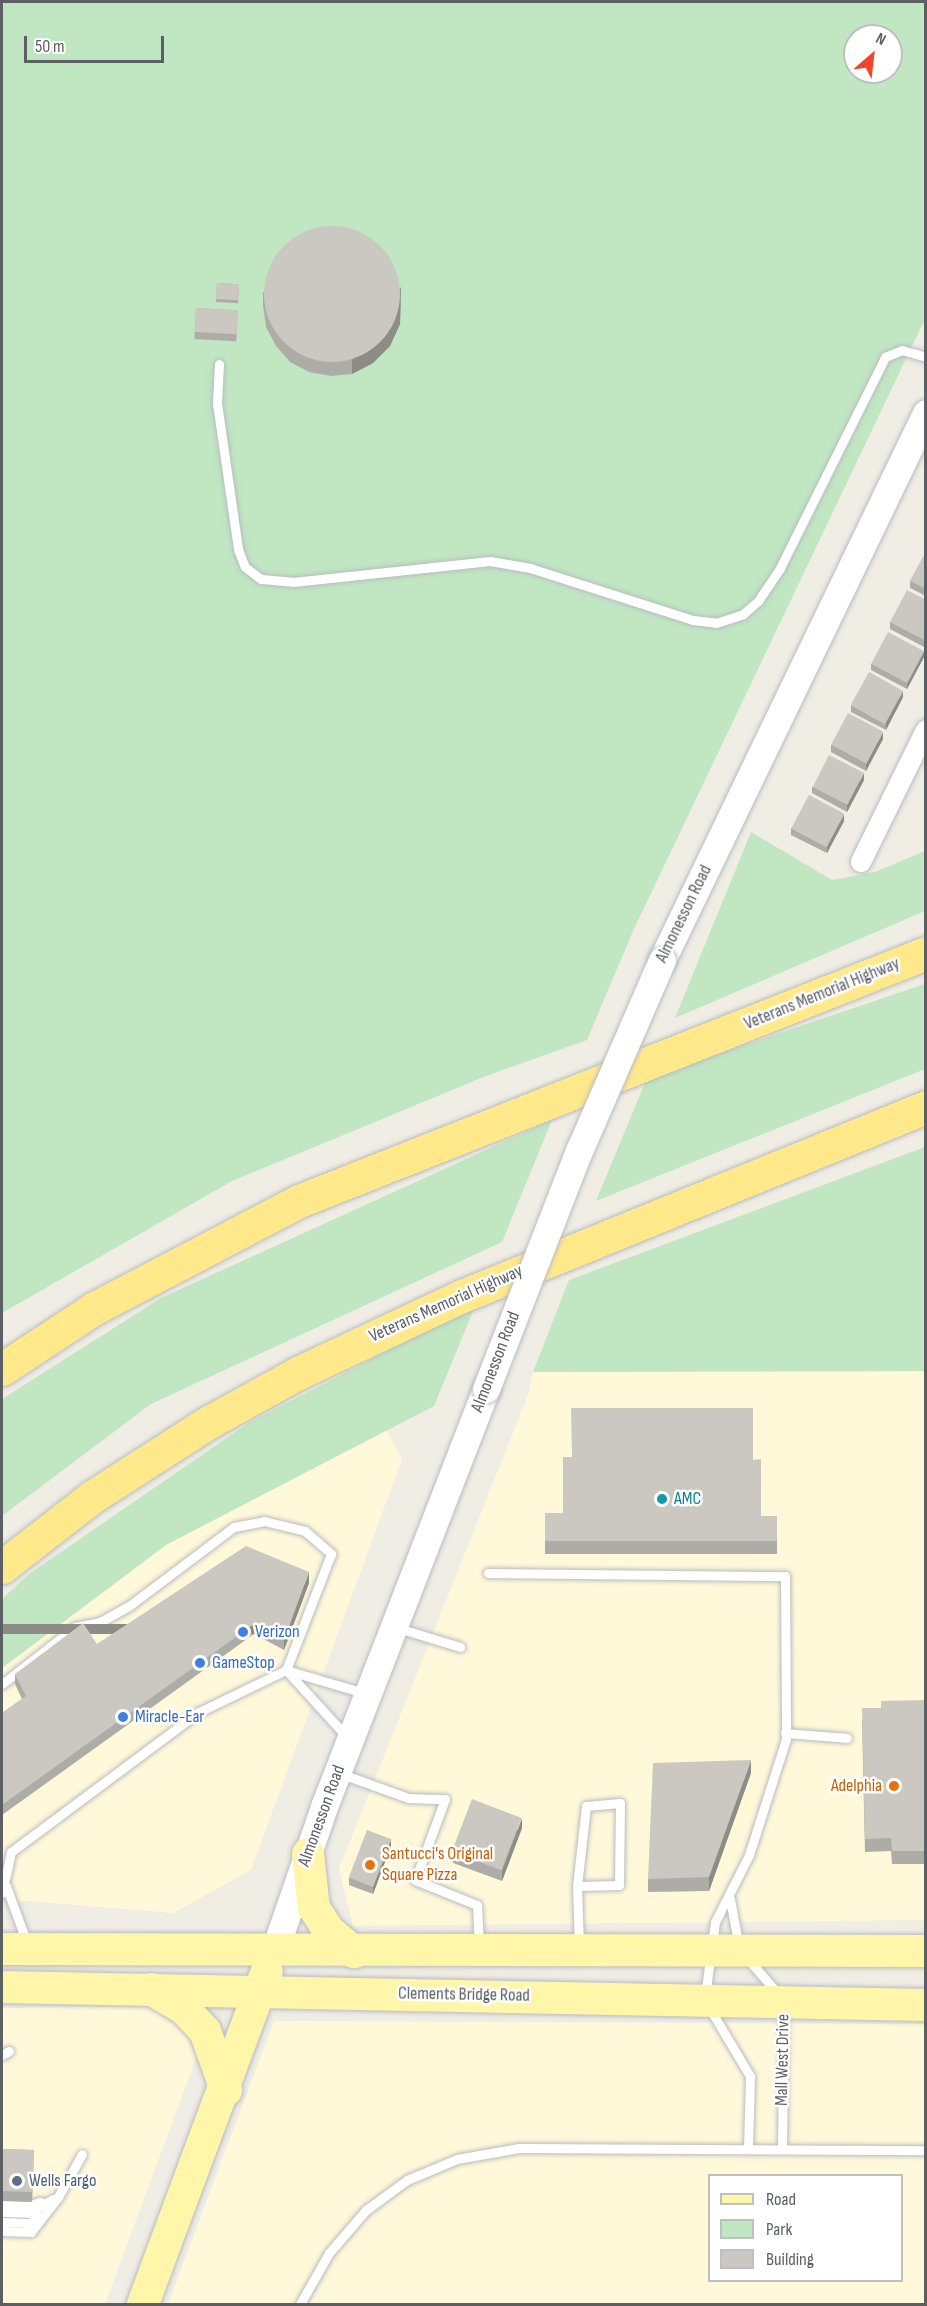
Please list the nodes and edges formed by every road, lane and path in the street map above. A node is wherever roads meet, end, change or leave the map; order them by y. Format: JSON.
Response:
{"nodes":[{"id":1,"x":926,"y":357,"type":"edge"},
{"id":2,"x":219,"y":364,"type":"dead end"},
{"id":3,"x":926,"y":413,"type":"edge"},
{"id":4,"x":926,"y":730,"type":"edge"},
{"id":5,"x":921,"y":749,"type":"edge"},
{"id":6,"x":861,"y":862,"type":"dead end"},
{"id":7,"x":926,"y":953,"type":"edge"},
{"id":8,"x":926,"y":1107,"type":"edge"},
{"id":9,"x":2,"y":1368,"type":"edge"},
{"id":10,"x":2,"y":1567,"type":"edge"},
{"id":11,"x":488,"y":1573,"type":"dead end"},
{"id":12,"x":392,"y":1626,"type":"junction"},
{"id":13,"x":460,"y":1647,"type":"dead end"},
{"id":14,"x":286,"y":1670,"type":"junction"},
{"id":15,"x":2,"y":1684,"type":"edge"},
{"id":16,"x":367,"y":1694,"type":"junction"},
{"id":17,"x":785,"y":1732,"type":"junction"},
{"id":18,"x":847,"y":1738,"type":"dead end"},
{"id":19,"x":349,"y":1740,"type":"junction"},
{"id":20,"x":337,"y":1772,"type":"junction"},
{"id":21,"x":308,"y":1854,"type":"junction"},
{"id":22,"x":577,"y":1886,"type":"junction"},
{"id":23,"x":3,"y":1888,"type":"edge"},
{"id":24,"x":730,"y":1899,"type":"junction"},
{"id":25,"x":15,"y":1950,"type":"edge"},
{"id":26,"x":579,"y":1951,"type":"junction"},
{"id":27,"x":726,"y":1951,"type":"junction"},
{"id":28,"x":926,"y":1951,"type":"edge"},
{"id":29,"x":274,"y":1952,"type":"junction"},
{"id":30,"x":354,"y":1952,"type":"junction"},
{"id":31,"x":480,"y":1952,"type":"junction"},
{"id":32,"x":2,"y":1987,"type":"edge"},
{"id":33,"x":150,"y":1989,"type":"junction"},
{"id":34,"x":261,"y":1990,"type":"junction"},
{"id":35,"x":705,"y":2000,"type":"junction"},
{"id":36,"x":784,"y":2002,"type":"junction"},
{"id":37,"x":926,"y":2005,"type":"edge"},
{"id":38,"x":226,"y":2090,"type":"junction"},
{"id":39,"x":748,"y":2148,"type":"junction"},
{"id":40,"x":782,"y":2148,"type":"junction"},
{"id":41,"x":926,"y":2150,"type":"edge"},
{"id":42,"x":82,"y":2154,"type":"dead end"},
{"id":43,"x":58,"y":2197,"type":"junction"},
{"id":44,"x":2,"y":2204,"type":"edge"},
{"id":45,"x":2,"y":2212,"type":"edge"},
{"id":46,"x":2,"y":2222,"type":"edge"},
{"id":47,"x":2,"y":2231,"type":"edge"},
{"id":48,"x":143,"y":2304,"type":"edge"},
{"id":49,"x":300,"y":2304,"type":"edge"}],
"edges":[{"from":1,"to":2,"type":"lane"},
{"from":3,"to":12,"type":"main road","name":"Almonesson Road","bridge":true},
{"from":4,"to":5,"type":"street"},
{"from":5,"to":6,"type":"street"},
{"from":7,"to":9,"type":"highway","name":"Veterans Memorial Highway"},
{"from":8,"to":10,"type":"highway","name":"Veterans Memorial Highway"},
{"from":11,"to":17,"type":"lane"},
{"from":12,"to":13,"type":"lane"},
{"from":12,"to":16,"type":"main road","name":"Almonesson Road"},
{"from":14,"to":15,"type":"lane"},
{"from":14,"to":16,"type":"lane"},
{"from":14,"to":19,"type":"lane"},
{"from":14,"to":23,"type":"lane"},
{"from":16,"to":19,"type":"main road","name":"Almonesson Road"},
{"from":17,"to":18,"type":"lane"},
{"from":17,"to":24,"type":"lane"},
{"from":19,"to":20,"type":"main road","name":"Almonesson Road"},
{"from":20,"to":21,"type":"main road","name":"Almonesson Road"},
{"from":20,"to":31,"type":"lane"},
{"from":21,"to":29,"type":"main road","name":"Almonesson Road"},
{"from":21,"to":30,"type":"main road"},
{"from":22,"to":22,"type":"lane"},
{"from":22,"to":26,"type":"lane"},
{"from":23,"to":25,"type":"lane"},
{"from":24,"to":27,"type":"lane"},
{"from":24,"to":27,"type":"lane"},
{"from":25,"to":29,"type":"main road"},
{"from":26,"to":27,"type":"main road"},
{"from":26,"to":31,"type":"main road"},
{"from":27,"to":28,"type":"main road"},
{"from":27,"to":35,"type":"lane"},
{"from":27,"to":36,"type":"lane","name":"Mall West Drive"},
{"from":29,"to":30,"type":"main road"},
{"from":29,"to":34,"type":"main road","name":"Almonesson Road"},
{"from":30,"to":31,"type":"main road"},
{"from":32,"to":33,"type":"main road","name":"Clements Bridge Road"},
{"from":33,"to":34,"type":"main road","name":"Clements Bridge Road"},
{"from":33,"to":38,"type":"main road"},
{"from":34,"to":35,"type":"main road","name":"Clements Bridge Road"},
{"from":34,"to":38,"type":"main road","name":"Almonesson Road"},
{"from":35,"to":36,"type":"main road","name":"Clements Bridge Road"},
{"from":35,"to":39,"type":"lane","name":"Mall West Drive"},
{"from":36,"to":37,"type":"main road","name":"Clements Bridge Road"},
{"from":36,"to":40,"type":"lane","name":"Mall West Drive"},
{"from":38,"to":48,"type":"main road","name":"Almonesson Road"},
{"from":39,"to":40,"type":"lane"},
{"from":39,"to":49,"type":"lane"},
{"from":40,"to":41,"type":"lane"},
{"from":42,"to":43,"type":"lane"},
{"from":43,"to":44,"type":"lane"},
{"from":43,"to":45,"type":"lane"},
{"from":43,"to":46,"type":"lane"},
{"from":43,"to":47,"type":"lane"}]}
